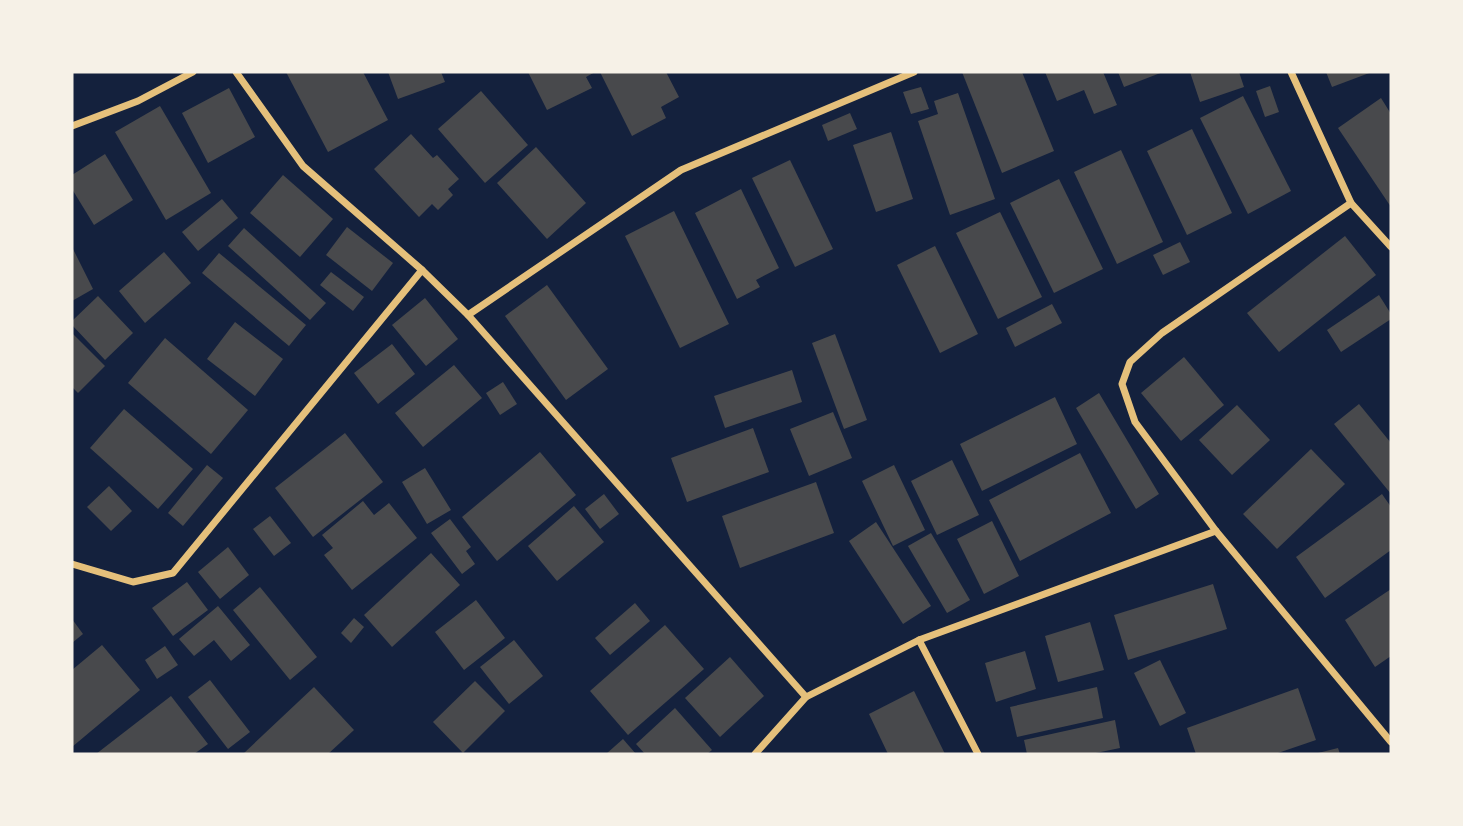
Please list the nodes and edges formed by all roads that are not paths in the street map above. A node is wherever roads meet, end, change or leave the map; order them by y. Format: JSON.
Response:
{"nodes":[{"id":1,"x":193,"y":72,"type":"edge"},
{"id":2,"x":236,"y":72,"type":"edge"},
{"id":3,"x":914,"y":72,"type":"edge"},
{"id":4,"x":1292,"y":72,"type":"edge"},
{"id":5,"x":72,"y":126,"type":"edge"},
{"id":6,"x":1351,"y":203,"type":"junction"},
{"id":7,"x":1391,"y":247,"type":"edge"},
{"id":8,"x":422,"y":270,"type":"junction"},
{"id":9,"x":468,"y":315,"type":"junction"},
{"id":10,"x":1216,"y":531,"type":"junction"},
{"id":11,"x":72,"y":565,"type":"edge"},
{"id":12,"x":919,"y":640,"type":"junction"},
{"id":13,"x":806,"y":698,"type":"junction"},
{"id":14,"x":1391,"y":742,"type":"edge"},
{"id":15,"x":755,"y":754,"type":"edge"},
{"id":16,"x":978,"y":754,"type":"edge"}],
"edges":[{"from":1,"to":5,"type":"street"},
{"from":2,"to":8,"type":"street"},
{"from":3,"to":9,"type":"street"},
{"from":4,"to":6,"type":"street"},
{"from":6,"to":7,"type":"street"},
{"from":6,"to":10,"type":"street"},
{"from":8,"to":9,"type":"street"},
{"from":8,"to":11,"type":"street"},
{"from":9,"to":13,"type":"street"},
{"from":10,"to":12,"type":"street"},
{"from":10,"to":14,"type":"street"},
{"from":12,"to":13,"type":"street"},
{"from":12,"to":16,"type":"street"},
{"from":13,"to":15,"type":"street"}]}
